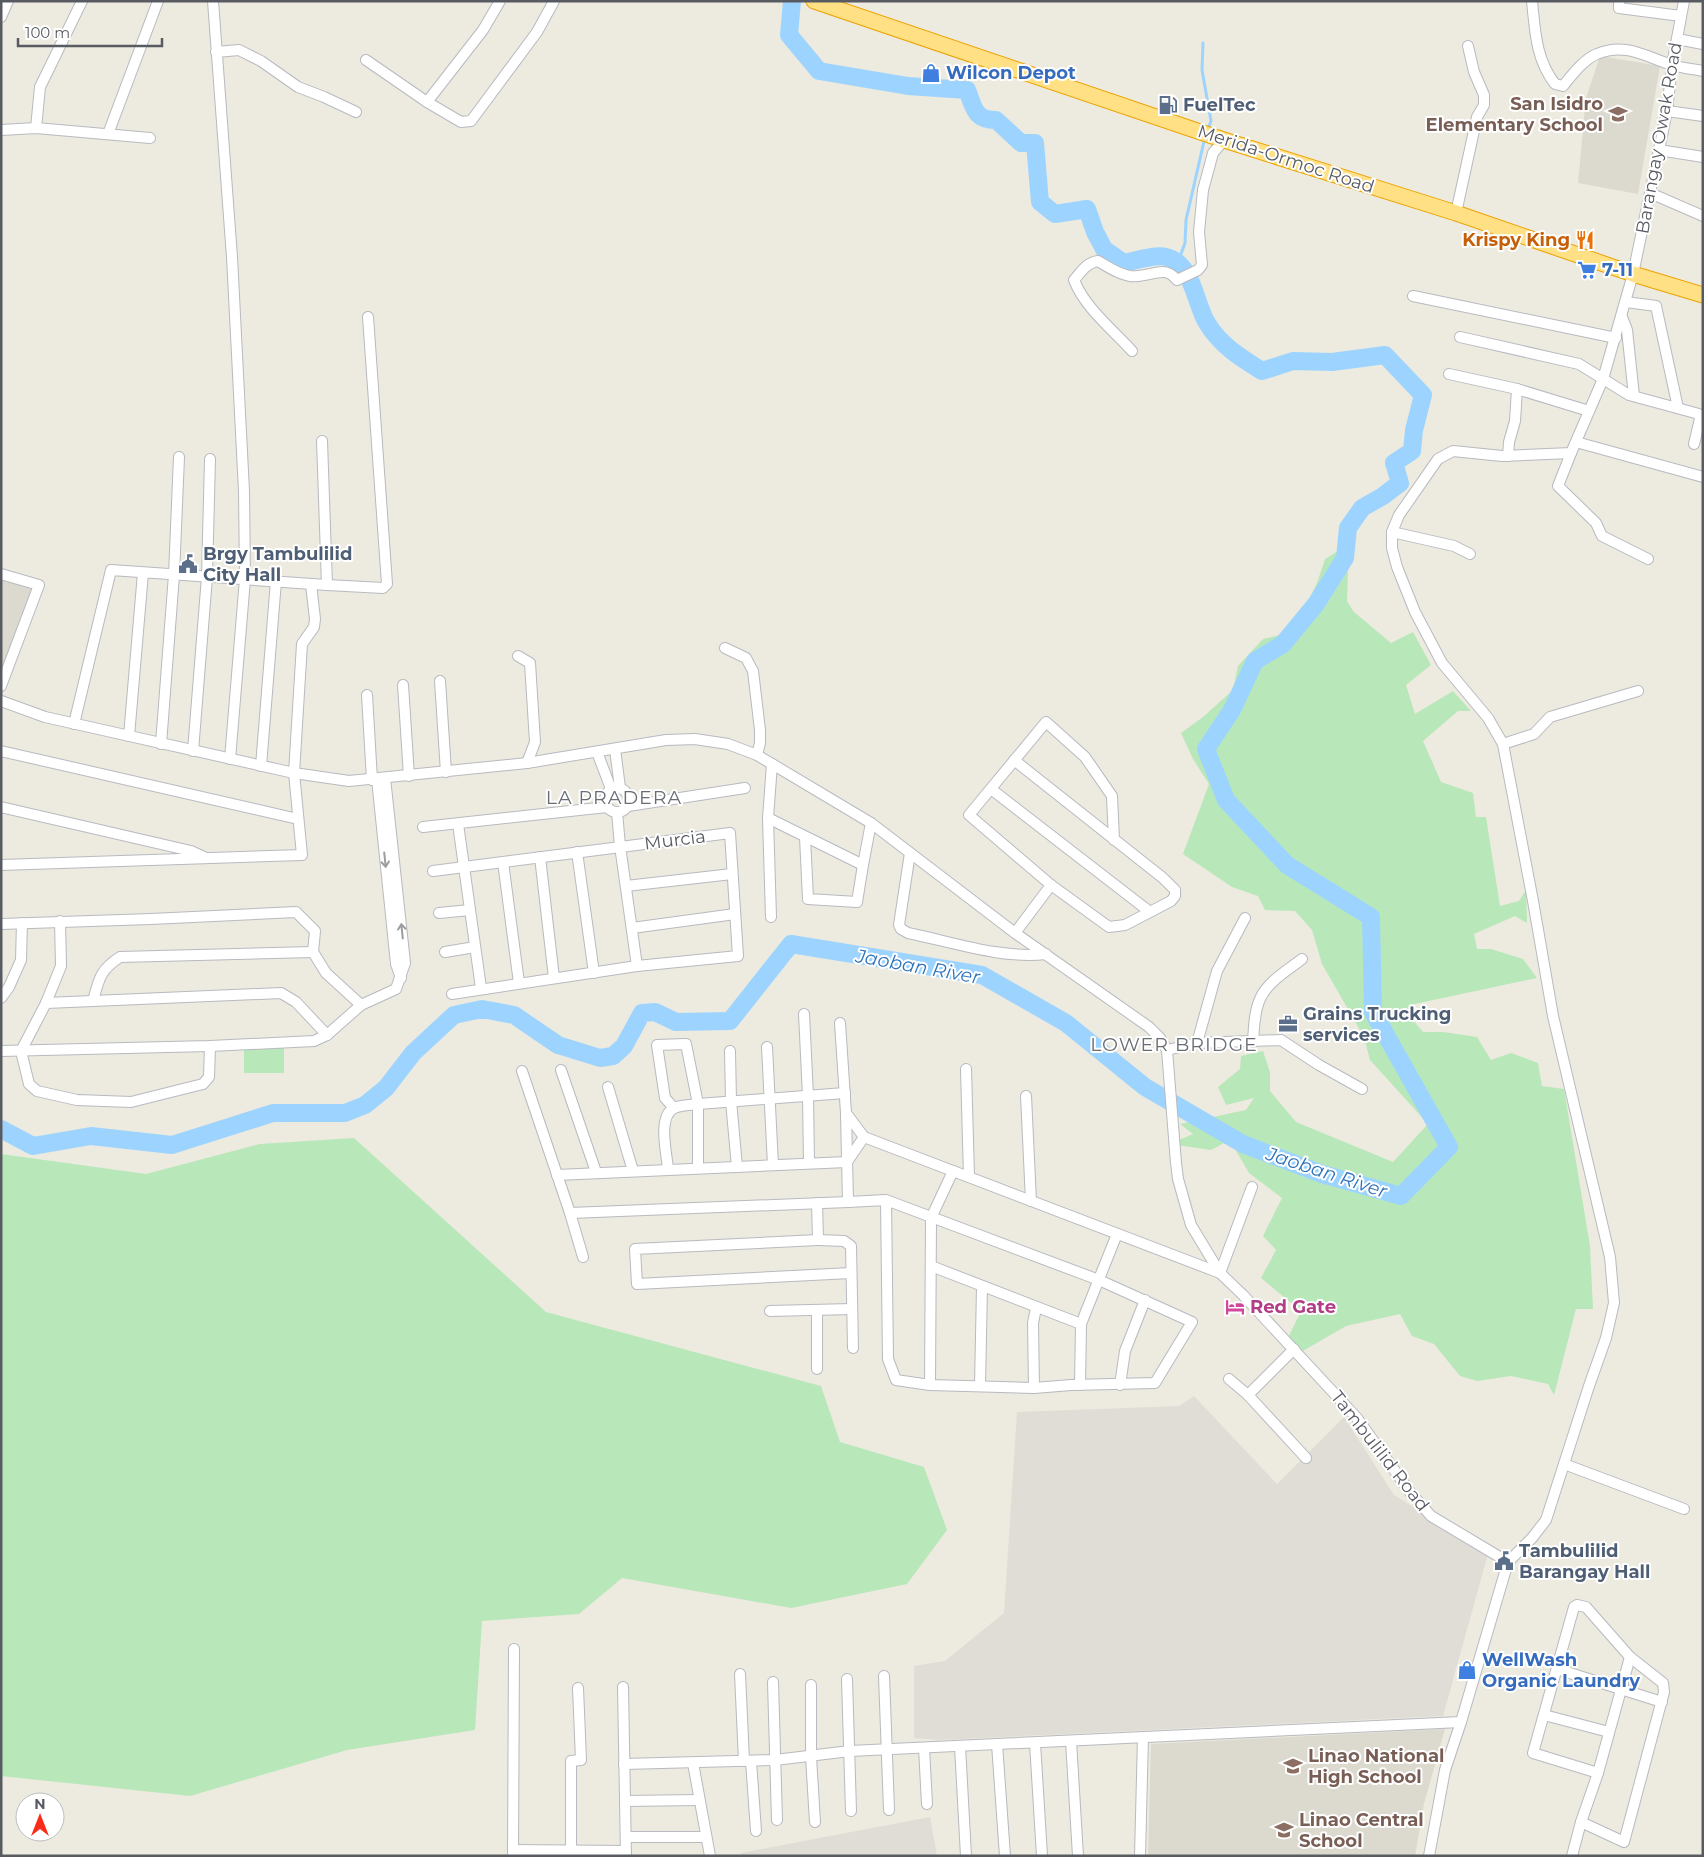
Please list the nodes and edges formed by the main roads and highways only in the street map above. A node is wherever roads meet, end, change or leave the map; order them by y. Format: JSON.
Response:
{"nodes":[{"id":1,"x":814,"y":1,"type":"edge"},
{"id":2,"x":1703,"y":296,"type":"edge"}],
"edges":[{"from":1,"to":2,"type":"highway","name":"Merida-Ormoc Road"}]}
